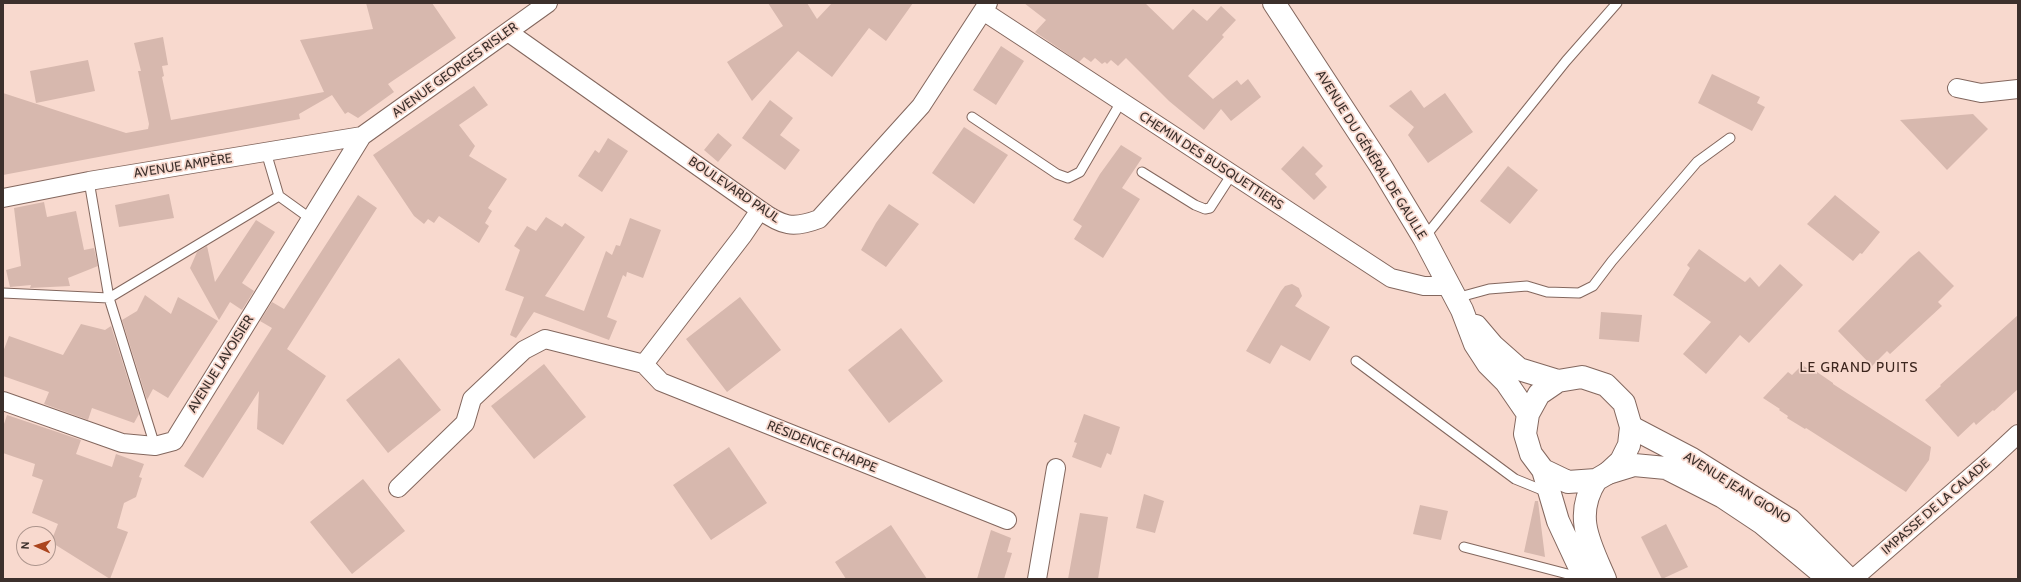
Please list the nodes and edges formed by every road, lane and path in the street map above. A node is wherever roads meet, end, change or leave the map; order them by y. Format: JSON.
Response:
{"nodes":[{"id":1,"x":548,"y":3,"type":"edge"},
{"id":2,"x":1274,"y":3,"type":"edge"},
{"id":3,"x":1617,"y":3,"type":"edge"},
{"id":4,"x":985,"y":7,"type":"edge"},
{"id":5,"x":508,"y":32,"type":"junction"},
{"id":6,"x":1958,"y":88,"type":"dead end"},
{"id":7,"x":2018,"y":89,"type":"edge"},
{"id":8,"x":1121,"y":102,"type":"junction"},
{"id":9,"x":972,"y":116,"type":"dead end"},
{"id":10,"x":362,"y":136,"type":"junction"},
{"id":11,"x":1730,"y":138,"type":"dead end"},
{"id":12,"x":266,"y":152,"type":"junction"},
{"id":13,"x":1142,"y":172,"type":"dead end"},
{"id":14,"x":1232,"y":174,"type":"junction"},
{"id":15,"x":90,"y":181,"type":"junction"},
{"id":16,"x":279,"y":196,"type":"junction"},
{"id":17,"x":3,"y":198,"type":"edge"},
{"id":18,"x":760,"y":210,"type":"junction"},
{"id":19,"x":311,"y":219,"type":"junction"},
{"id":20,"x":1424,"y":238,"type":"junction"},
{"id":21,"x":3,"y":293,"type":"edge"},
{"id":22,"x":109,"y":298,"type":"junction"},
{"id":23,"x":1456,"y":298,"type":"junction"},
{"id":24,"x":1356,"y":361,"type":"dead end"},
{"id":25,"x":644,"y":364,"type":"junction"},
{"id":26,"x":1558,"y":381,"type":"junction"},
{"id":27,"x":3,"y":401,"type":"edge"},
{"id":28,"x":1528,"y":414,"type":"junction"},
{"id":29,"x":1631,"y":427,"type":"junction"},
{"id":30,"x":2018,"y":434,"type":"edge"},
{"id":31,"x":155,"y":446,"type":"junction"},
{"id":32,"x":1056,"y":468,"type":"dead end"},
{"id":33,"x":1543,"y":470,"type":"junction"},
{"id":34,"x":1602,"y":476,"type":"junction"},
{"id":35,"x":398,"y":488,"type":"dead end"},
{"id":36,"x":1550,"y":494,"type":"junction"},
{"id":37,"x":1007,"y":520,"type":"dead end"},
{"id":38,"x":1464,"y":547,"type":"dead end"},
{"id":39,"x":1037,"y":579,"type":"edge"},
{"id":40,"x":1591,"y":579,"type":"edge"},
{"id":41,"x":1829,"y":579,"type":"edge"},
{"id":42,"x":1849,"y":579,"type":"edge"},
{"id":43,"x":1853,"y":579,"type":"edge"}],
"edges":[{"from":1,"to":5,"type":"street","name":"AVENUE GEORGES RISLER"},
{"from":2,"to":20,"type":"main road","name":"AVENUE DU GÉNÉRAL DE GAULLE"},
{"from":3,"to":20,"type":"lane"},
{"from":4,"to":8,"type":"street","name":"CHEMIN DES BUSQUETTIERS"},
{"from":4,"to":18,"type":"street","name":"BOULEVARD PAUL"},
{"from":5,"to":10,"type":"street","name":"AVENUE GEORGES RISLER"},
{"from":5,"to":18,"type":"street","name":"BOULEVARD PAUL"},
{"from":6,"to":7,"type":"street"},
{"from":8,"to":9,"type":"lane"},
{"from":8,"to":14,"type":"street","name":"CHEMIN DES BUSQUETTIERS"},
{"from":10,"to":12,"type":"street","name":"AVENUE AMPÈRE"},
{"from":10,"to":19,"type":"street","name":"AVENUE LAVOISIER"},
{"from":11,"to":23,"type":"lane"},
{"from":12,"to":15,"type":"street","name":"AVENUE AMPÈRE"},
{"from":12,"to":16,"type":"lane"},
{"from":13,"to":14,"type":"lane"},
{"from":14,"to":23,"type":"street","name":"CHEMIN DES BUSQUETTIERS"},
{"from":15,"to":17,"type":"street","name":"AVENUE AMPÈRE"},
{"from":15,"to":22,"type":"lane"},
{"from":16,"to":19,"type":"lane"},
{"from":16,"to":22,"type":"lane"},
{"from":18,"to":25,"type":"street"},
{"from":19,"to":31,"type":"street","name":"AVENUE LAVOISIER"},
{"from":20,"to":23,"type":"main road","name":"AVENUE DU GÉNÉRAL DE GAULLE"},
{"from":21,"to":22,"type":"lane"},
{"from":22,"to":31,"type":"lane"},
{"from":23,"to":26,"type":"main road","name":"AVENUE DU GÉNÉRAL DE GAULLE"},
{"from":23,"to":28,"type":"main road","name":"AVENUE DU GÉNÉRAL DE GAULLE"},
{"from":24,"to":36,"type":"lane"},
{"from":25,"to":35,"type":"street"},
{"from":25,"to":37,"type":"street","name":"RÉSIDENCE CHAPPE"},
{"from":26,"to":28,"type":"main road"},
{"from":26,"to":29,"type":"main road"},
{"from":27,"to":31,"type":"street","name":"AVENUE LAVOISIER"},
{"from":28,"to":33,"type":"main road"},
{"from":29,"to":34,"type":"main road"},
{"from":29,"to":42,"type":"main road","name":"AVENUE JEAN GIONO"},
{"from":30,"to":43,"type":"street","name":"IMPASSE DE LA CALADE"},
{"from":32,"to":39,"type":"street"},
{"from":33,"to":34,"type":"main road"},
{"from":33,"to":36,"type":"main road"},
{"from":34,"to":40,"type":"main road"},
{"from":34,"to":41,"type":"main road","name":"AVENUE JEAN GIONO"},
{"from":36,"to":40,"type":"main road"},
{"from":38,"to":40,"type":"lane"}]}
